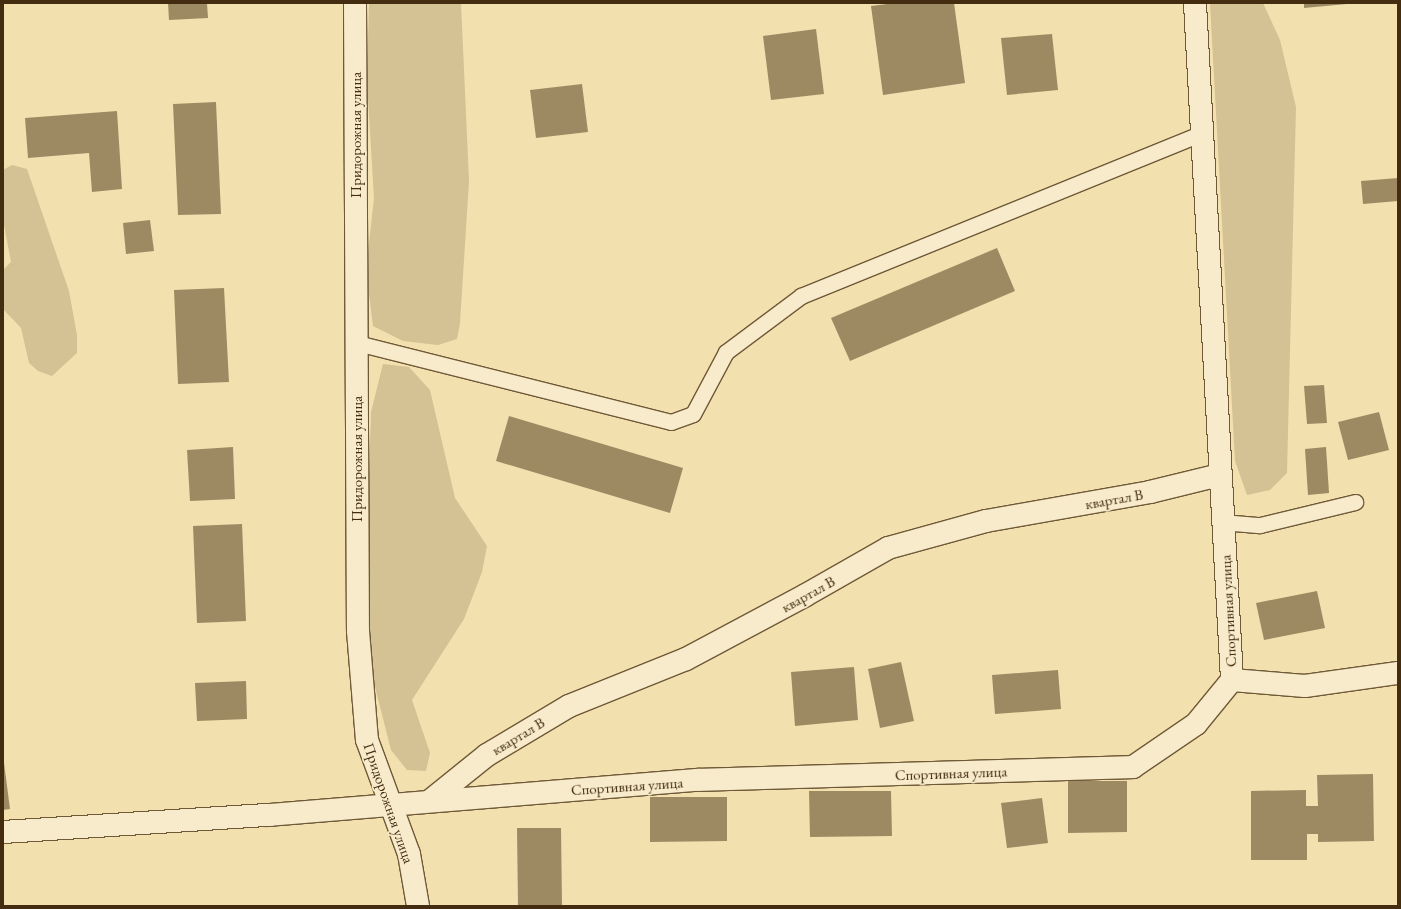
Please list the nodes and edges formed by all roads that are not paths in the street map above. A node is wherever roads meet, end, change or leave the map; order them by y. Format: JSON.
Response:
{"nodes":[{"id":1,"x":355,"y":3,"type":"edge"},
{"id":2,"x":1194,"y":3,"type":"edge"},
{"id":3,"x":1200,"y":134,"type":"junction"},
{"id":4,"x":357,"y":344,"type":"junction"},
{"id":5,"x":1219,"y":475,"type":"junction"},
{"id":6,"x":1355,"y":502,"type":"dead end"},
{"id":7,"x":1222,"y":522,"type":"junction"},
{"id":8,"x":1398,"y":672,"type":"edge"},
{"id":9,"x":1232,"y":680,"type":"junction"},
{"id":10,"x":431,"y":800,"type":"junction"},
{"id":11,"x":393,"y":804,"type":"junction"},
{"id":12,"x":3,"y":832,"type":"edge"},
{"id":13,"x":418,"y":906,"type":"edge"}],
"edges":[{"from":1,"to":4,"type":"street","name":"Придорожная улица"},
{"from":2,"to":3,"type":"street","name":"Спортивная улица"},
{"from":3,"to":4,"type":"lane"},
{"from":3,"to":5,"type":"street","name":"Спортивная улица"},
{"from":4,"to":11,"type":"street","name":"Придорожная улица"},
{"from":5,"to":7,"type":"street","name":"Спортивная улица"},
{"from":5,"to":10,"type":"street","name":"квартал В"},
{"from":6,"to":7,"type":"lane"},
{"from":7,"to":9,"type":"street","name":"Спортивная улица"},
{"from":8,"to":9,"type":"street"},
{"from":9,"to":10,"type":"street","name":"Спортивная улица"},
{"from":10,"to":11,"type":"street","name":"Спортивная улица"},
{"from":11,"to":12,"type":"street","name":"Спортивная улица"},
{"from":11,"to":13,"type":"street","name":"Придорожная улица"}]}
